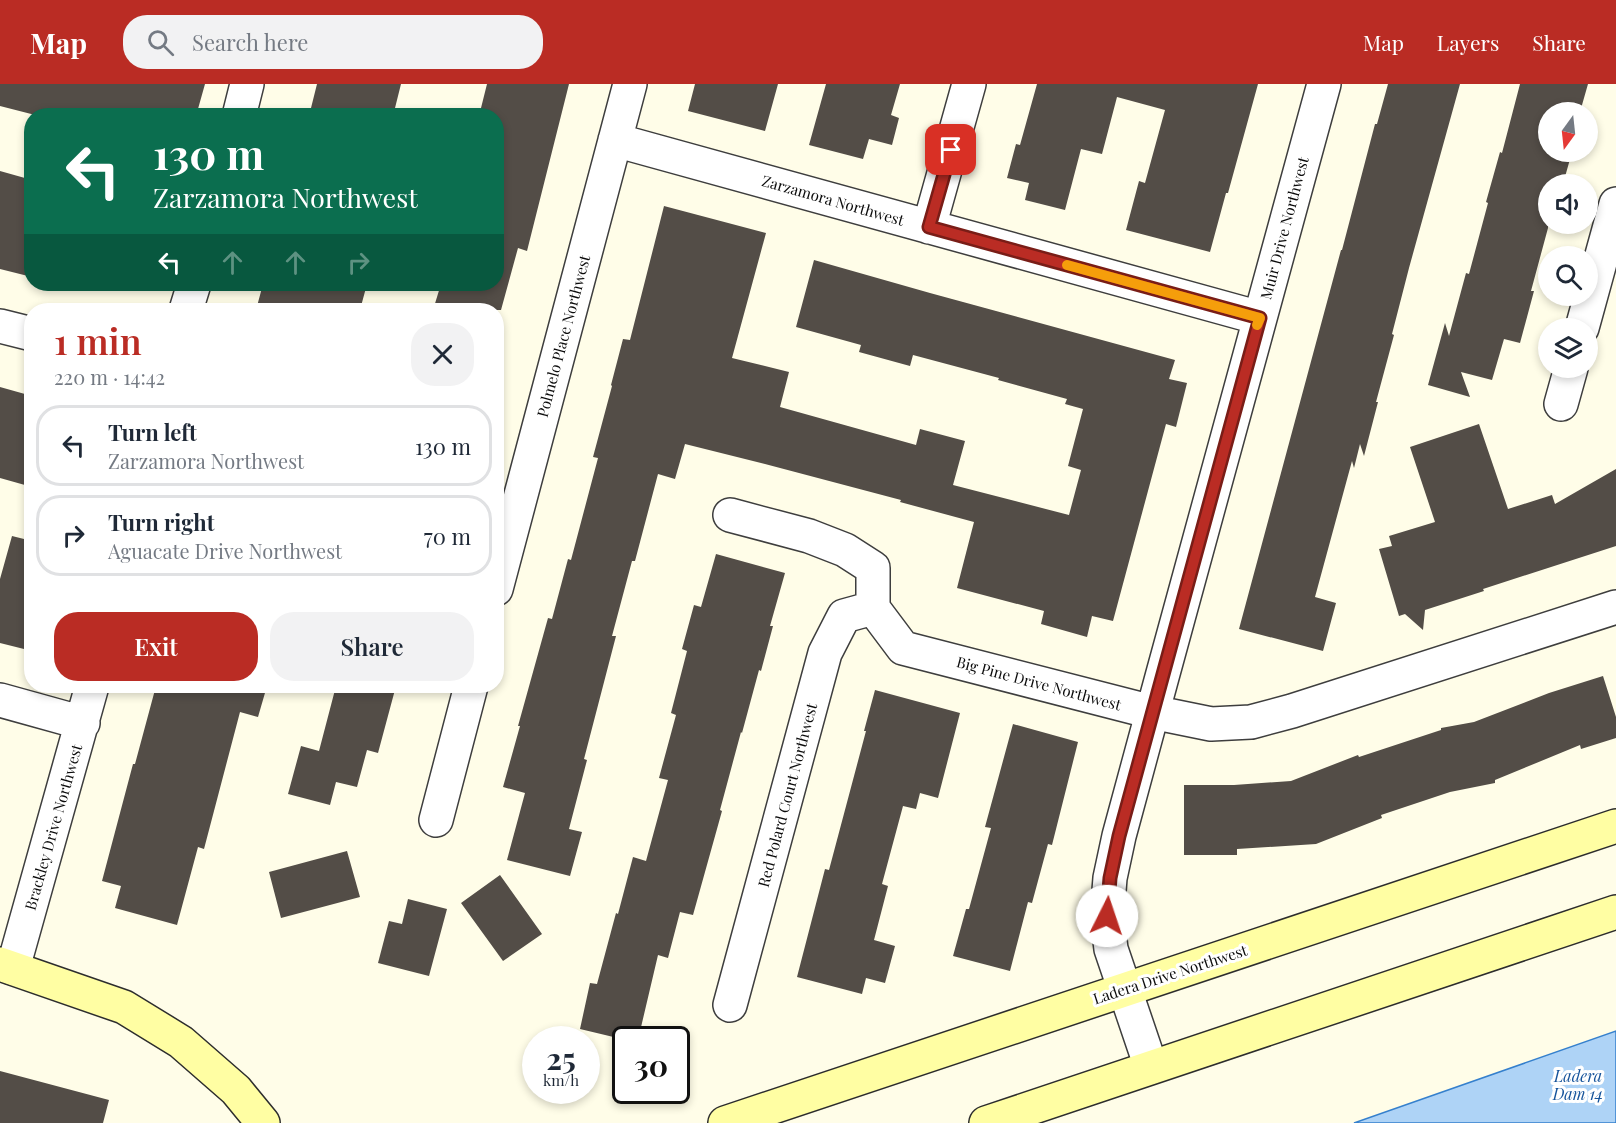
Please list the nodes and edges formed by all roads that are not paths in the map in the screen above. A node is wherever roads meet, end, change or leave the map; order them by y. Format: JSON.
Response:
{"nodes":[{"id":1,"x":247,"y":84,"type":"edge"},
{"id":2,"x":630,"y":84,"type":"edge"},
{"id":3,"x":969,"y":84,"type":"edge"},
{"id":4,"x":1324,"y":84,"type":"edge"},
{"id":5,"x":241,"y":108,"type":"edge"},
{"id":6,"x":615,"y":140,"type":"junction"},
{"id":7,"x":1616,"y":204,"type":"edge"},
{"id":8,"x":929,"y":227,"type":"junction"},
{"id":9,"x":1260,"y":318,"type":"junction"},
{"id":10,"x":1585,"y":318,"type":"edge"},
{"id":11,"x":0,"y":326,"type":"edge"},
{"id":12,"x":24,"y":332,"type":"edge"},
{"id":13,"x":1568,"y":378,"type":"edge"},
{"id":14,"x":1561,"y":404,"type":"dead end"},
{"id":15,"x":730,"y":515,"type":"dead end"},
{"id":16,"x":504,"y":559,"type":"edge"},
{"id":17,"x":1616,"y":607,"type":"edge"},
{"id":18,"x":873,"y":608,"type":"junction"},
{"id":19,"x":90,"y":693,"type":"edge"},
{"id":20,"x":469,"y":693,"type":"edge"},
{"id":21,"x":0,"y":700,"type":"edge"},
{"id":22,"x":1152,"y":712,"type":"junction"},
{"id":23,"x":83,"y":723,"type":"junction"},
{"id":24,"x":436,"y":820,"type":"dead end"},
{"id":25,"x":1616,"y":826,"type":"edge"},
{"id":26,"x":1616,"y":912,"type":"edge"},
{"id":27,"x":7,"y":966,"type":"edge"},
{"id":28,"x":1125,"y":990,"type":"junction"},
{"id":29,"x":730,"y":1005,"type":"dead end"},
{"id":30,"x":1151,"y":1067,"type":"junction"},
{"id":31,"x":263,"y":1123,"type":"edge"},
{"id":32,"x":725,"y":1123,"type":"edge"},
{"id":33,"x":986,"y":1123,"type":"edge"}],
"edges":[{"from":1,"to":5,"type":"street"},
{"from":2,"to":6,"type":"street","name":"Polmelo Place Northwest"},
{"from":3,"to":8,"type":"street"},
{"from":4,"to":9,"type":"street","name":"Muir Drive Northwest"},
{"from":6,"to":8,"type":"street","name":"Zarzamora Northwest"},
{"from":6,"to":16,"type":"street","name":"Polmelo Place Northwest"},
{"from":7,"to":10,"type":"street"},
{"from":8,"to":9,"type":"street","name":"Zarzamora Northwest"},
{"from":9,"to":22,"type":"street","name":"Muir Drive Northwest"},
{"from":11,"to":12,"type":"street"},
{"from":13,"to":14,"type":"street"},
{"from":15,"to":18,"type":"street"},
{"from":17,"to":22,"type":"street","name":"Big Pine Drive Northwest"},
{"from":18,"to":22,"type":"street","name":"Big Pine Drive Northwest"},
{"from":18,"to":29,"type":"street","name":"Red Polard Court Northwest"},
{"from":19,"to":23,"type":"street","name":"Brackley Drive Northwest"},
{"from":20,"to":24,"type":"street"},
{"from":21,"to":23,"type":"street"},
{"from":22,"to":28,"type":"street","name":"Muir Drive Northwest"},
{"from":23,"to":27,"type":"street","name":"Brackley Drive Northwest"},
{"from":25,"to":28,"type":"main road","name":"Ladera Drive Northwest"},
{"from":26,"to":30,"type":"main road"},
{"from":27,"to":31,"type":"main road"},
{"from":28,"to":30,"type":"street","name":"Muir Drive Northwest"},
{"from":28,"to":32,"type":"main road","name":"Ladera Drive Northwest"},
{"from":30,"to":33,"type":"main road"}]}
